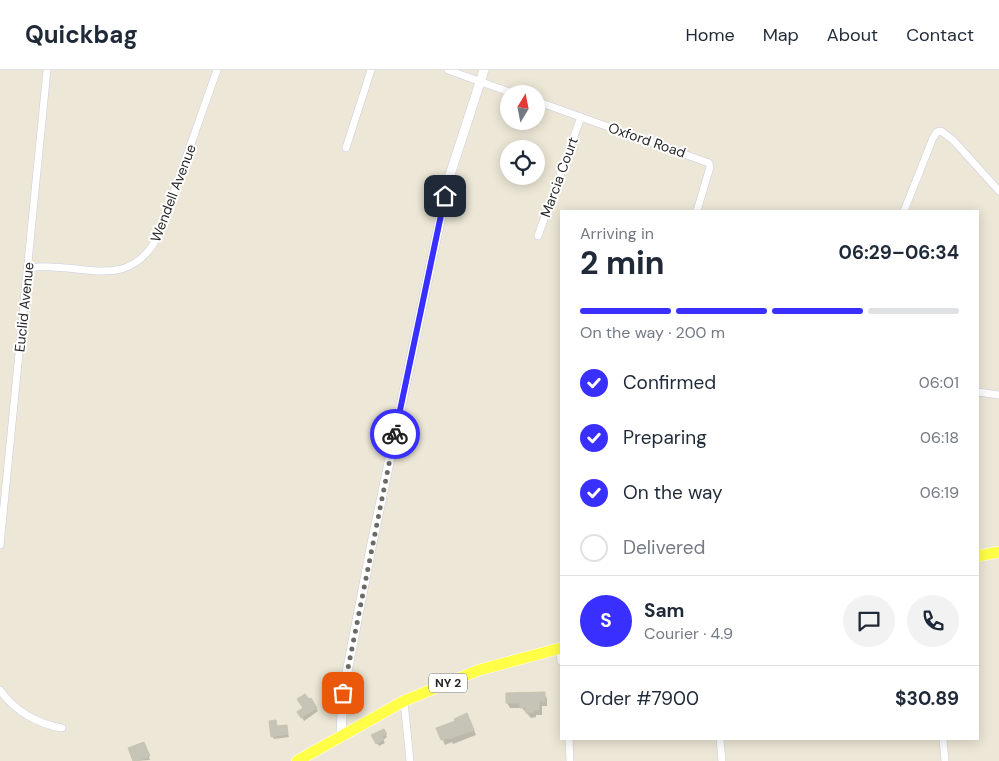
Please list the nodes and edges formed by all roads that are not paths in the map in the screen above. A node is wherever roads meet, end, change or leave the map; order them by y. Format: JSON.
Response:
{"nodes":[{"id":1,"x":47,"y":70,"type":"edge"},
{"id":2,"x":218,"y":70,"type":"edge"},
{"id":3,"x":371,"y":70,"type":"edge"},
{"id":4,"x":448,"y":70,"type":"edge"},
{"id":5,"x":484,"y":70,"type":"edge"},
{"id":6,"x":480,"y":82,"type":"junction"},
{"id":7,"x":500,"y":89,"type":"edge"},
{"id":8,"x":545,"y":104,"type":"edge"},
{"id":9,"x":581,"y":117,"type":"junction"},
{"id":10,"x":346,"y":148,"type":"dead end"},
{"id":11,"x":999,"y":191,"type":"edge"},
{"id":12,"x":697,"y":210,"type":"edge"},
{"id":13,"x":904,"y":210,"type":"edge"},
{"id":14,"x":538,"y":236,"type":"dead end"},
{"id":15,"x":28,"y":268,"type":"junction"},
{"id":16,"x":979,"y":392,"type":"edge"},
{"id":17,"x":999,"y":395,"type":"edge"},
{"id":18,"x":0,"y":545,"type":"edge"},
{"id":19,"x":999,"y":552,"type":"edge"},
{"id":20,"x":979,"y":556,"type":"edge"},
{"id":21,"x":560,"y":648,"type":"edge"},
{"id":22,"x":0,"y":690,"type":"edge"},
{"id":23,"x":404,"y":701,"type":"junction"},
{"id":24,"x":62,"y":728,"type":"dead end"},
{"id":25,"x":341,"y":736,"type":"junction"},
{"id":26,"x":569,"y":740,"type":"edge"},
{"id":27,"x":720,"y":740,"type":"edge"},
{"id":28,"x":943,"y":740,"type":"edge"},
{"id":29,"x":297,"y":761,"type":"edge"},
{"id":30,"x":410,"y":761,"type":"edge"},
{"id":31,"x":570,"y":761,"type":"edge"},
{"id":32,"x":722,"y":761,"type":"edge"},
{"id":33,"x":945,"y":761,"type":"edge"}],
"edges":[{"from":1,"to":15,"type":"street","name":"Euclid Avenue"},
{"from":2,"to":15,"type":"street","name":"Wendell Avenue"},
{"from":3,"to":10,"type":"street"},
{"from":4,"to":6,"type":"street"},
{"from":5,"to":6,"type":"street"},
{"from":6,"to":7,"type":"street"},
{"from":6,"to":25,"type":"street"},
{"from":8,"to":9,"type":"street","name":"Oxford Road"},
{"from":9,"to":12,"type":"street","name":"Oxford Road"},
{"from":9,"to":14,"type":"street","name":"Marcia Court"},
{"from":11,"to":13,"type":"street"},
{"from":15,"to":18,"type":"street","name":"Euclid Avenue"},
{"from":16,"to":17,"type":"street"},
{"from":19,"to":20,"type":"main road"},
{"from":21,"to":23,"type":"main road","number":"NY 2"},
{"from":22,"to":24,"type":"street"},
{"from":23,"to":25,"type":"main road","number":"NY 2"},
{"from":23,"to":30,"type":"street"},
{"from":25,"to":29,"type":"main road","number":"NY 2"},
{"from":26,"to":31,"type":"street"},
{"from":27,"to":32,"type":"street"},
{"from":28,"to":33,"type":"street"}]}
